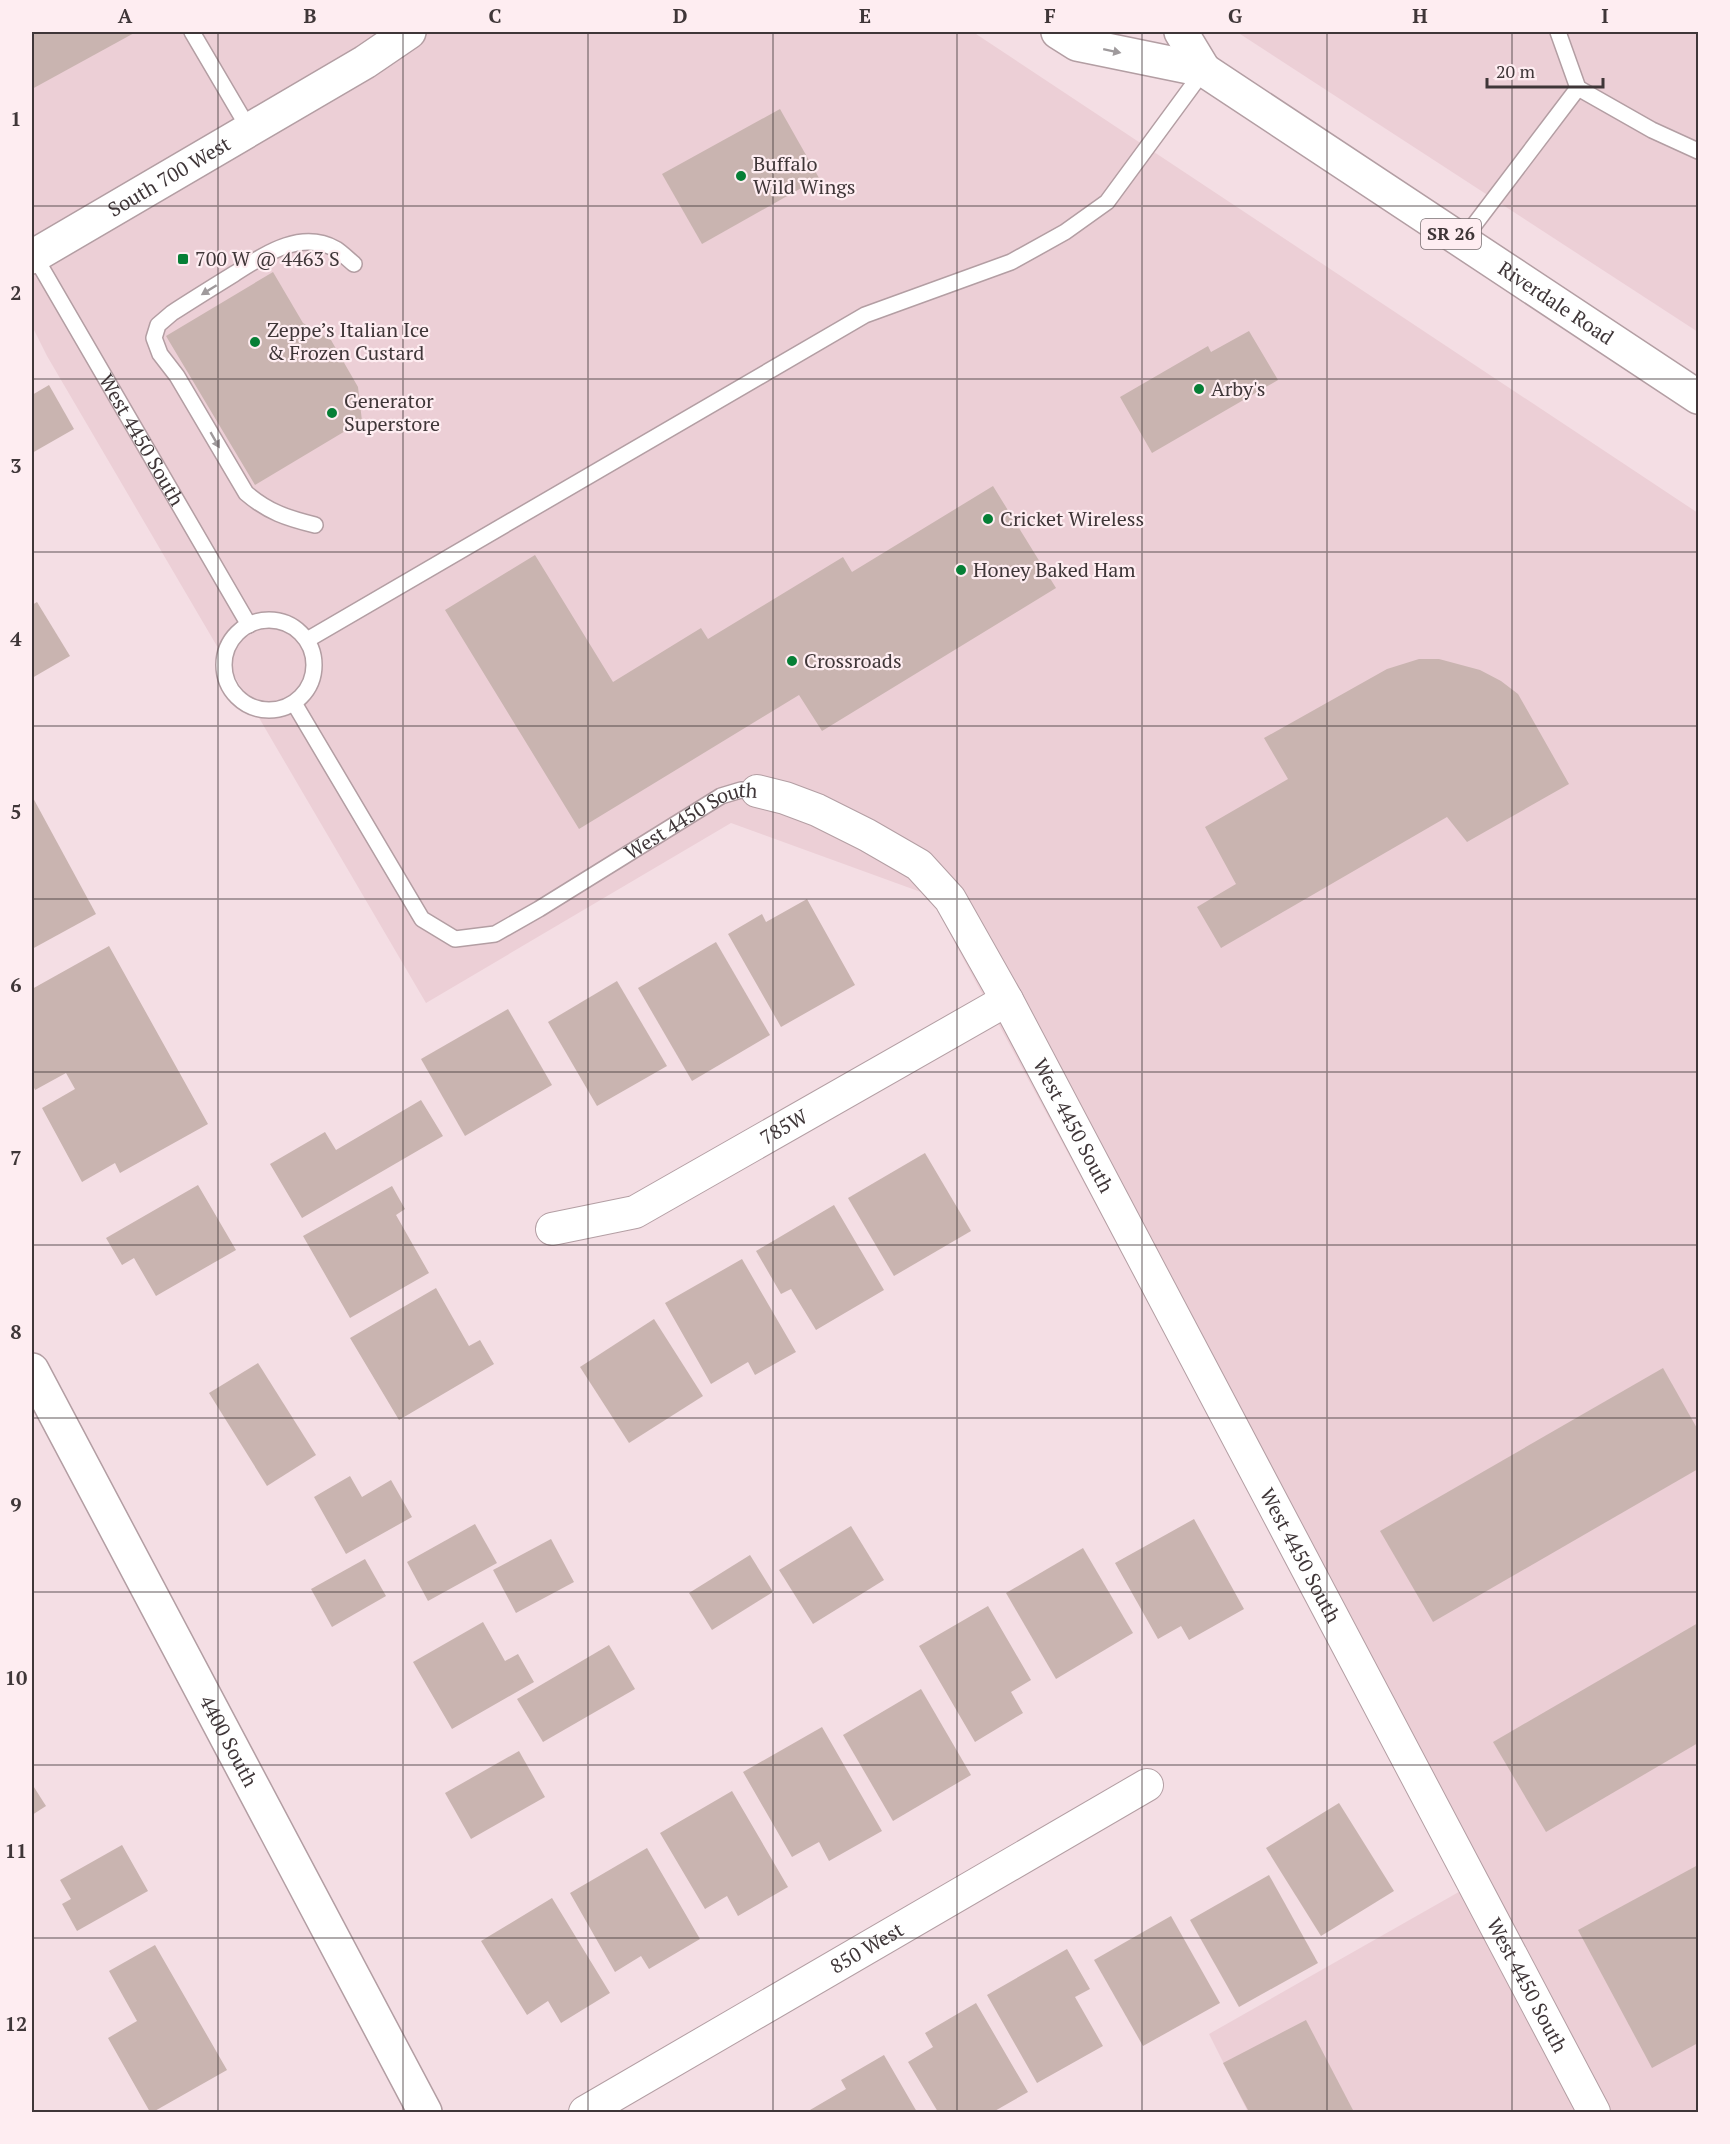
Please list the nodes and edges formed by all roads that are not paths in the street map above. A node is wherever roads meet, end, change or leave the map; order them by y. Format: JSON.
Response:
{"nodes":[{"id":1,"x":192,"y":32,"type":"edge"},
{"id":2,"x":409,"y":32,"type":"edge"},
{"id":3,"x":1058,"y":32,"type":"edge"},
{"id":4,"x":1181,"y":32,"type":"edge"},
{"id":5,"x":1558,"y":32,"type":"edge"},
{"id":6,"x":1204,"y":70,"type":"junction"},
{"id":7,"x":1578,"y":88,"type":"junction"},
{"id":8,"x":249,"y":129,"type":"junction"},
{"id":9,"x":1698,"y":151,"type":"edge"},
{"id":10,"x":1462,"y":241,"type":"junction"},
{"id":11,"x":33,"y":256,"type":"edge"},
{"id":12,"x":354,"y":264,"type":"dead end"},
{"id":13,"x":1698,"y":397,"type":"edge"},
{"id":14,"x":315,"y":525,"type":"dead end"},
{"id":15,"x":249,"y":625,"type":"junction"},
{"id":16,"x":307,"y":640,"type":"junction"},
{"id":17,"x":294,"y":703,"type":"junction"},
{"id":18,"x":757,"y":791,"type":"joint"},
{"id":19,"x":1007,"y":1000,"type":"junction"},
{"id":20,"x":552,"y":1230,"type":"dead end"},
{"id":21,"x":32,"y":1370,"type":"edge"},
{"id":22,"x":1147,"y":1785,"type":"dead end"},
{"id":23,"x":425,"y":2112,"type":"edge"},
{"id":24,"x":585,"y":2112,"type":"edge"},
{"id":25,"x":1594,"y":2112,"type":"edge"}],
"edges":[{"from":1,"to":8,"type":"lane"},
{"from":2,"to":8,"type":"street","name":"South 700 West"},
{"from":3,"to":6,"type":"street","name":"Riverdale Road","number":"SR 26","one_way":true},
{"from":4,"to":6,"type":"street","name":"Riverdale Road","number":"SR 26"},
{"from":5,"to":7,"type":"lane"},
{"from":6,"to":10,"type":"street","name":"Riverdale Road","number":"SR 26"},
{"from":6,"to":16,"type":"lane"},
{"from":7,"to":9,"type":"lane"},
{"from":7,"to":10,"type":"lane"},
{"from":8,"to":11,"type":"street","name":"South 700 West"},
{"from":10,"to":13,"type":"street","name":"Riverdale Road","number":"SR 26"},
{"from":11,"to":15,"type":"lane","name":"West 4450 South"},
{"from":12,"to":14,"type":"lane","one_way":true},
{"from":15,"to":16,"type":"lane"},
{"from":15,"to":17,"type":"lane"},
{"from":16,"to":17,"type":"lane"},
{"from":17,"to":18,"type":"lane","name":"West 4450 South"},
{"from":18,"to":19,"type":"street","name":"West 4450 South"},
{"from":19,"to":20,"type":"street","name":"785W"},
{"from":19,"to":25,"type":"street","name":"West 4450 South"},
{"from":21,"to":23,"type":"street","name":"4400 South"},
{"from":22,"to":24,"type":"street","name":"850 West"}]}
